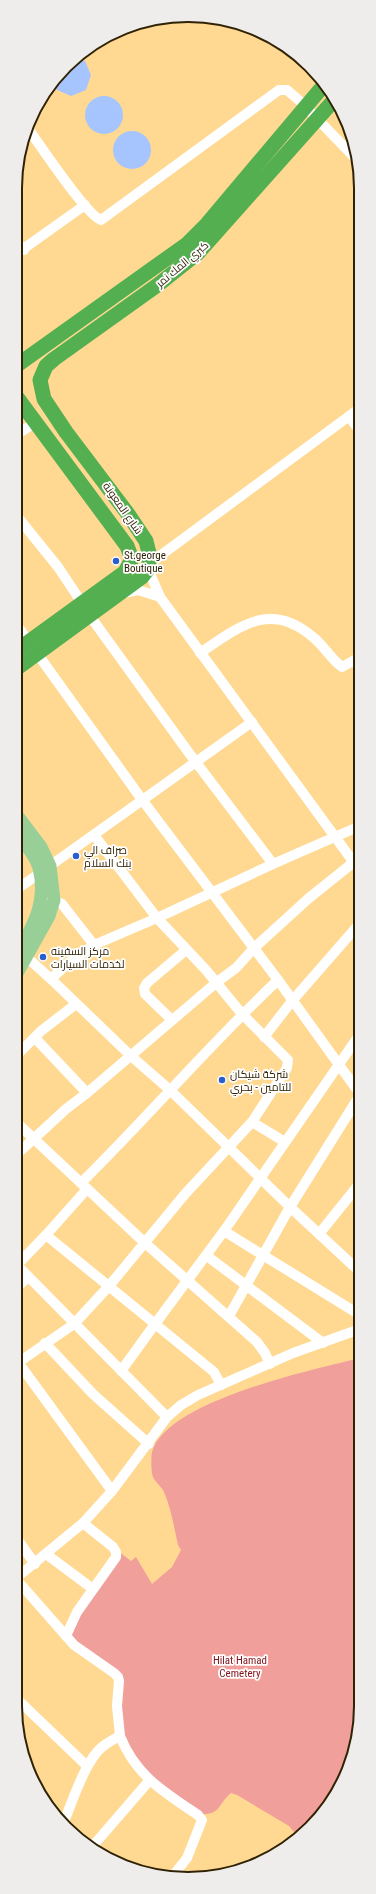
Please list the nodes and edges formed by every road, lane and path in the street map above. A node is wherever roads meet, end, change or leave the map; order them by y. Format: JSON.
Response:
{"nodes":[{"id":1,"x":321,"y":88,"type":"edge"},
{"id":2,"x":331,"y":103,"type":"edge"},
{"id":3,"x":32,"y":133,"type":"edge"},
{"id":4,"x":350,"y":153,"type":"edge"},
{"id":5,"x":85,"y":205,"type":"junction"},
{"id":6,"x":22,"y":251,"type":"edge"},
{"id":7,"x":22,"y":361,"type":"edge"},
{"id":8,"x":42,"y":392,"type":"junction"},
{"id":9,"x":22,"y":401,"type":"edge"},
{"id":10,"x":22,"y":403,"type":"edge"},
{"id":11,"x":354,"y":412,"type":"edge"},
{"id":12,"x":349,"y":416,"type":"junction"},
{"id":13,"x":36,"y":422,"type":"junction"},
{"id":14,"x":354,"y":423,"type":"edge"},
{"id":15,"x":22,"y":431,"type":"edge"},
{"id":16,"x":22,"y":522,"type":"edge"},
{"id":17,"x":149,"y":566,"type":"junction"},
{"id":18,"x":120,"y":594,"type":"junction"},
{"id":19,"x":160,"y":597,"type":"junction"},
{"id":20,"x":82,"y":603,"type":"junction"},
{"id":21,"x":90,"y":616,"type":"junction"},
{"id":22,"x":22,"y":632,"type":"edge"},
{"id":23,"x":33,"y":647,"type":"junction"},
{"id":24,"x":22,"y":650,"type":"edge"},
{"id":25,"x":200,"y":653,"type":"junction"},
{"id":26,"x":354,"y":660,"type":"edge"},
{"id":27,"x":22,"y":661,"type":"edge"},
{"id":28,"x":252,"y":722,"type":"junction"},
{"id":29,"x":196,"y":761,"type":"junction"},
{"id":30,"x":143,"y":801,"type":"junction"},
{"id":31,"x":22,"y":822,"type":"edge"},
{"id":32,"x":354,"y":829,"type":"edge"},
{"id":33,"x":94,"y":835,"type":"junction"},
{"id":34,"x":337,"y":838,"type":"junction"},
{"id":35,"x":22,"y":840,"type":"edge"},
{"id":36,"x":354,"y":862,"type":"joint"},
{"id":37,"x":273,"y":864,"type":"junction"},
{"id":38,"x":45,"y":870,"type":"junction"},
{"id":39,"x":22,"y":886,"type":"edge"},
{"id":40,"x":211,"y":892,"type":"junction"},
{"id":41,"x":42,"y":894,"type":"junction"},
{"id":42,"x":54,"y":900,"type":"junction"},
{"id":43,"x":157,"y":918,"type":"junction"},
{"id":44,"x":354,"y":930,"type":"edge"},
{"id":45,"x":94,"y":945,"type":"junction"},
{"id":46,"x":254,"y":948,"type":"junction"},
{"id":47,"x":186,"y":950,"type":"junction"},
{"id":48,"x":22,"y":951,"type":"edge"},
{"id":49,"x":22,"y":952,"type":"edge"},
{"id":50,"x":22,"y":957,"type":"edge"},
{"id":51,"x":51,"y":979,"type":"junction"},
{"id":52,"x":278,"y":980,"type":"junction"},
{"id":53,"x":217,"y":982,"type":"junction"},
{"id":54,"x":292,"y":1001,"type":"junction"},
{"id":55,"x":76,"y":1004,"type":"junction"},
{"id":56,"x":242,"y":1014,"type":"junction"},
{"id":57,"x":172,"y":1020,"type":"junction"},
{"id":58,"x":264,"y":1037,"type":"junction"},
{"id":59,"x":35,"y":1038,"type":"junction"},
{"id":60,"x":354,"y":1043,"type":"edge"},
{"id":61,"x":22,"y":1050,"type":"edge"},
{"id":62,"x":131,"y":1056,"type":"junction"},
{"id":63,"x":339,"y":1065,"type":"junction"},
{"id":64,"x":354,"y":1086,"type":"edge"},
{"id":65,"x":170,"y":1090,"type":"junction"},
{"id":66,"x":87,"y":1093,"type":"junction"},
{"id":67,"x":354,"y":1104,"type":"edge"},
{"id":68,"x":252,"y":1122,"type":"junction"},
{"id":69,"x":22,"y":1128,"type":"edge"},
{"id":70,"x":33,"y":1139,"type":"junction"},
{"id":71,"x":285,"y":1142,"type":"junction"},
{"id":72,"x":229,"y":1148,"type":"junction"},
{"id":73,"x":22,"y":1149,"type":"edge"},
{"id":74,"x":260,"y":1178,"type":"junction"},
{"id":75,"x":84,"y":1186,"type":"junction"},
{"id":76,"x":354,"y":1190,"type":"edge"},
{"id":77,"x":290,"y":1207,"type":"junction"},
{"id":78,"x":224,"y":1231,"type":"junction"},
{"id":79,"x":319,"y":1234,"type":"junction"},
{"id":80,"x":46,"y":1235,"type":"junction"},
{"id":81,"x":145,"y":1243,"type":"junction"},
{"id":82,"x":207,"y":1256,"type":"junction"},
{"id":83,"x":264,"y":1257,"type":"junction"},
{"id":84,"x":22,"y":1258,"type":"edge"},
{"id":85,"x":354,"y":1266,"type":"edge"},
{"id":86,"x":22,"y":1270,"type":"edge"},
{"id":87,"x":28,"y":1277,"type":"junction"},
{"id":88,"x":188,"y":1281,"type":"junction"},
{"id":89,"x":22,"y":1283,"type":"edge"},
{"id":90,"x":109,"y":1286,"type":"junction"},
{"id":91,"x":247,"y":1286,"type":"junction"},
{"id":92,"x":354,"y":1311,"type":"edge"},
{"id":93,"x":230,"y":1316,"type":"junction"},
{"id":94,"x":74,"y":1324,"type":"junction"},
{"id":95,"x":155,"y":1324,"type":"junction"},
{"id":96,"x":354,"y":1331,"type":"edge"},
{"id":97,"x":46,"y":1342,"type":"junction"},
{"id":98,"x":323,"y":1343,"type":"junction"},
{"id":99,"x":22,"y":1357,"type":"edge"},
{"id":100,"x":270,"y":1364,"type":"junction"},
{"id":101,"x":22,"y":1367,"type":"edge"},
{"id":102,"x":121,"y":1371,"type":"junction"},
{"id":103,"x":221,"y":1384,"type":"junction"},
{"id":104,"x":167,"y":1417,"type":"junction"},
{"id":105,"x":149,"y":1444,"type":"junction"},
{"id":106,"x":112,"y":1491,"type":"junction"},
{"id":107,"x":83,"y":1523,"type":"junction"},
{"id":108,"x":22,"y":1546,"type":"edge"},
{"id":109,"x":46,"y":1554,"type":"junction"},
{"id":110,"x":35,"y":1564,"type":"junction"},
{"id":111,"x":22,"y":1574,"type":"edge"},
{"id":112,"x":22,"y":1587,"type":"edge"},
{"id":113,"x":93,"y":1589,"type":"junction"},
{"id":114,"x":66,"y":1636,"type":"junction"},
{"id":115,"x":22,"y":1704,"type":"edge"},
{"id":116,"x":120,"y":1736,"type":"junction"},
{"id":117,"x":87,"y":1766,"type":"junction"},
{"id":118,"x":149,"y":1781,"type":"junction"},
{"id":119,"x":66,"y":1818,"type":"edge"},
{"id":120,"x":95,"y":1843,"type":"edge"},
{"id":121,"x":176,"y":1872,"type":"edge"}],
"edges":[{"from":1,"to":7,"type":"highway","name":"كبري المك نمر"},
{"from":2,"to":8,"type":"highway","name":"كبري المك نمر"},
{"from":3,"to":5,"type":"street"},
{"from":4,"to":5,"type":"street"},
{"from":5,"to":6,"type":"street"},
{"from":8,"to":9,"type":"highway"},
{"from":8,"to":17,"type":"highway","name":"شارع المعونة"},
{"from":10,"to":13,"type":"highway","name":"شارع المعونة"},
{"from":11,"to":12,"type":"street"},
{"from":12,"to":14,"type":"street"},
{"from":12,"to":17,"type":"street"},
{"from":13,"to":15,"type":"street"},
{"from":13,"to":20,"type":"highway","name":"شارع المعونة"},
{"from":16,"to":20,"type":"street"},
{"from":17,"to":18,"type":"highway","name":"شارع المعونة"},
{"from":17,"to":19,"type":"street"},
{"from":18,"to":19,"type":"street"},
{"from":18,"to":21,"type":"highway","name":"شارع المعونة"},
{"from":19,"to":25,"type":"street"},
{"from":20,"to":23,"type":"highway","name":"شارع المعونة"},
{"from":21,"to":23,"type":"highway","name":"شارع المعونة"},
{"from":21,"to":29,"type":"street"},
{"from":22,"to":23,"type":"street"},
{"from":23,"to":24,"type":"highway","name":"شارع المعونة"},
{"from":23,"to":27,"type":"highway","name":"شارع المعونة"},
{"from":23,"to":30,"type":"street"},
{"from":25,"to":26,"type":"street"},
{"from":25,"to":28,"type":"street"},
{"from":28,"to":29,"type":"street"},
{"from":28,"to":34,"type":"street"},
{"from":29,"to":30,"type":"street"},
{"from":29,"to":37,"type":"street"},
{"from":30,"to":33,"type":"street"},
{"from":30,"to":40,"type":"street"},
{"from":31,"to":38,"type":"main road"},
{"from":32,"to":34,"type":"street"},
{"from":33,"to":38,"type":"street"},
{"from":33,"to":43,"type":"street"},
{"from":34,"to":36,"type":"street"},
{"from":34,"to":37,"type":"street"},
{"from":35,"to":38,"type":"main road"},
{"from":36,"to":46,"type":"street"},
{"from":37,"to":40,"type":"street"},
{"from":38,"to":39,"type":"street"},
{"from":38,"to":41,"type":"main road"},
{"from":38,"to":42,"type":"main road"},
{"from":40,"to":43,"type":"street"},
{"from":40,"to":46,"type":"street"},
{"from":41,"to":42,"type":"street"},
{"from":41,"to":48,"type":"main road"},
{"from":42,"to":45,"type":"street"},
{"from":42,"to":49,"type":"main road"},
{"from":43,"to":45,"type":"street"},
{"from":43,"to":47,"type":"street"},
{"from":44,"to":54,"type":"street"},
{"from":45,"to":51,"type":"street"},
{"from":46,"to":52,"type":"street"},
{"from":46,"to":53,"type":"street"},
{"from":47,"to":53,"type":"street"},
{"from":47,"to":57,"type":"street"},
{"from":50,"to":51,"type":"street"},
{"from":51,"to":55,"type":"street"},
{"from":52,"to":54,"type":"street"},
{"from":52,"to":56,"type":"street"},
{"from":53,"to":56,"type":"street"},
{"from":53,"to":57,"type":"street"},
{"from":54,"to":58,"type":"street"},
{"from":54,"to":63,"type":"street"},
{"from":55,"to":59,"type":"street"},
{"from":55,"to":62,"type":"street"},
{"from":56,"to":58,"type":"street"},
{"from":56,"to":65,"type":"street"},
{"from":57,"to":62,"type":"street"},
{"from":58,"to":68,"type":"street"},
{"from":59,"to":61,"type":"street"},
{"from":59,"to":66,"type":"street"},
{"from":60,"to":63,"type":"street"},
{"from":62,"to":65,"type":"street"},
{"from":62,"to":66,"type":"street"},
{"from":63,"to":64,"type":"street"},
{"from":63,"to":71,"type":"street"},
{"from":65,"to":72,"type":"street"},
{"from":65,"to":75,"type":"street"},
{"from":66,"to":70,"type":"street"},
{"from":67,"to":77,"type":"street"},
{"from":68,"to":71,"type":"street"},
{"from":68,"to":72,"type":"street"},
{"from":69,"to":70,"type":"street"},
{"from":70,"to":73,"type":"street"},
{"from":70,"to":75,"type":"street"},
{"from":71,"to":74,"type":"street"},
{"from":72,"to":74,"type":"street"},
{"from":72,"to":81,"type":"street"},
{"from":74,"to":77,"type":"street"},
{"from":74,"to":78,"type":"street"},
{"from":75,"to":80,"type":"street"},
{"from":75,"to":81,"type":"street"},
{"from":76,"to":79,"type":"street"},
{"from":77,"to":79,"type":"street"},
{"from":77,"to":83,"type":"street"},
{"from":78,"to":82,"type":"street"},
{"from":78,"to":83,"type":"street"},
{"from":79,"to":85,"type":"street"},
{"from":80,"to":84,"type":"street"},
{"from":80,"to":90,"type":"street"},
{"from":81,"to":88,"type":"street"},
{"from":81,"to":90,"type":"street"},
{"from":82,"to":88,"type":"street"},
{"from":82,"to":91,"type":"street"},
{"from":83,"to":91,"type":"street"},
{"from":83,"to":92,"type":"street"},
{"from":86,"to":87,"type":"street"},
{"from":87,"to":89,"type":"street"},
{"from":87,"to":94,"type":"street"},
{"from":88,"to":93,"type":"street"},
{"from":88,"to":95,"type":"street"},
{"from":90,"to":94,"type":"street"},
{"from":90,"to":95,"type":"street"},
{"from":91,"to":93,"type":"street"},
{"from":91,"to":98,"type":"street"},
{"from":93,"to":100,"type":"street"},
{"from":94,"to":97,"type":"street"},
{"from":94,"to":102,"type":"street"},
{"from":95,"to":102,"type":"street"},
{"from":95,"to":103,"type":"street"},
{"from":96,"to":98,"type":"street"},
{"from":97,"to":99,"type":"street"},
{"from":97,"to":105,"type":"street"},
{"from":98,"to":100,"type":"street"},
{"from":100,"to":103,"type":"street"},
{"from":101,"to":106,"type":"street"},
{"from":102,"to":104,"type":"street"},
{"from":103,"to":104,"type":"street"},
{"from":104,"to":105,"type":"street"},
{"from":105,"to":106,"type":"street"},
{"from":106,"to":107,"type":"street"},
{"from":107,"to":109,"type":"street"},
{"from":107,"to":113,"type":"street"},
{"from":108,"to":110,"type":"street"},
{"from":109,"to":110,"type":"street"},
{"from":109,"to":113,"type":"street"},
{"from":110,"to":111,"type":"street"},
{"from":112,"to":114,"type":"street"},
{"from":113,"to":114,"type":"street"},
{"from":114,"to":116,"type":"street"},
{"from":115,"to":117,"type":"street"},
{"from":116,"to":117,"type":"street"},
{"from":116,"to":118,"type":"street"},
{"from":117,"to":119,"type":"street"},
{"from":118,"to":120,"type":"street"},
{"from":118,"to":121,"type":"street"}]}
